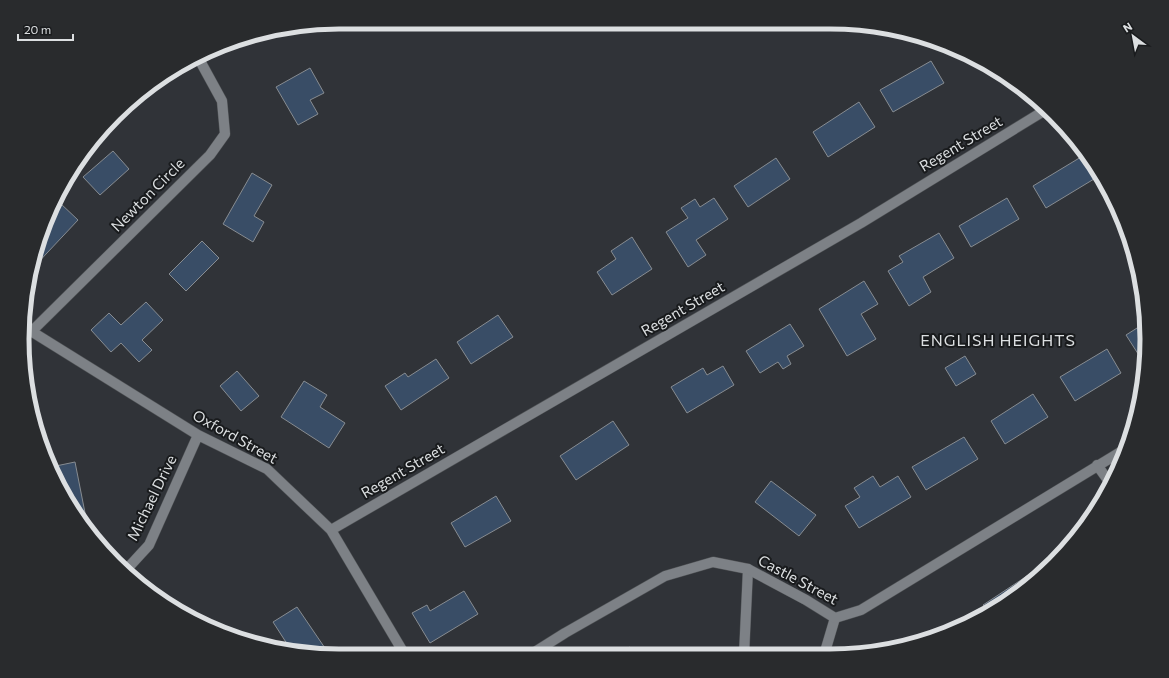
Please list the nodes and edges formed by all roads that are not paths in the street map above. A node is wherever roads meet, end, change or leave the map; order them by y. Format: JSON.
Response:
{"nodes":[{"id":1,"x":201,"y":61,"type":"edge"},
{"id":2,"x":1041,"y":113,"type":"edge"},
{"id":3,"x":29,"y":330,"type":"edge"},
{"id":4,"x":198,"y":435,"type":"junction"},
{"id":5,"x":1118,"y":453,"type":"edge"},
{"id":6,"x":1097,"y":465,"type":"junction"},
{"id":7,"x":1106,"y":479,"type":"edge"},
{"id":8,"x":331,"y":530,"type":"junction"},
{"id":9,"x":129,"y":567,"type":"edge"},
{"id":10,"x":748,"y":569,"type":"junction"},
{"id":11,"x":835,"y":618,"type":"junction"},
{"id":12,"x":402,"y":649,"type":"edge"},
{"id":13,"x":540,"y":649,"type":"edge"},
{"id":14,"x":744,"y":649,"type":"edge"},
{"id":15,"x":826,"y":649,"type":"edge"}],
"edges":[{"from":1,"to":3,"type":"street","name":"Newton Circle"},
{"from":2,"to":8,"type":"street","name":"Regent Street"},
{"from":3,"to":4,"type":"street","name":"Oxford Street"},
{"from":4,"to":8,"type":"street","name":"Oxford Street"},
{"from":4,"to":9,"type":"street","name":"Michael Drive"},
{"from":5,"to":6,"type":"street","name":"Castle Street"},
{"from":6,"to":7,"type":"street"},
{"from":6,"to":11,"type":"street","name":"Castle Street"},
{"from":8,"to":12,"type":"street","name":"Oxford Street"},
{"from":10,"to":11,"type":"street","name":"Castle Street"},
{"from":10,"to":13,"type":"street","name":"Castle Street"},
{"from":10,"to":14,"type":"street"},
{"from":11,"to":15,"type":"street"}]}
